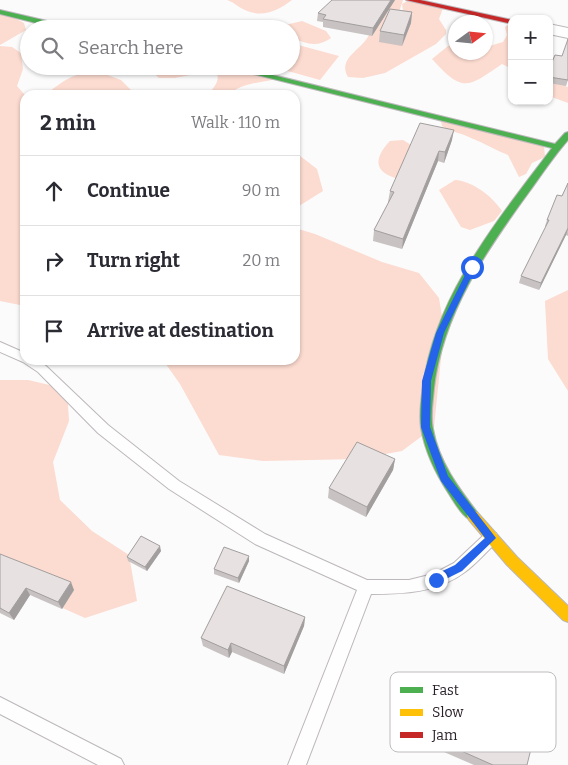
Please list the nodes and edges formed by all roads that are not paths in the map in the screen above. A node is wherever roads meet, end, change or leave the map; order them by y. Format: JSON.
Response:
{"nodes":[{"id":1,"x":410,"y":0,"type":"edge"},
{"id":2,"x":0,"y":12,"type":"edge"},
{"id":3,"x":33,"y":20,"type":"edge"},
{"id":4,"x":508,"y":21,"type":"edge"},
{"id":5,"x":553,"y":31,"type":"edge"},
{"id":6,"x":568,"y":34,"type":"edge"},
{"id":7,"x":261,"y":75,"type":"edge"},
{"id":8,"x":568,"y":135,"type":"edge"},
{"id":9,"x":557,"y":147,"type":"junction"},
{"id":10,"x":0,"y":347,"type":"edge"},
{"id":11,"x":20,"y":356,"type":"edge"},
{"id":12,"x":36,"y":365,"type":"edge"},
{"id":13,"x":491,"y":538,"type":"junction"},
{"id":14,"x":366,"y":587,"type":"junction"},
{"id":15,"x":568,"y":615,"type":"edge"},
{"id":16,"x":0,"y":705,"type":"edge"},
{"id":17,"x":115,"y":765,"type":"edge"},
{"id":18,"x":298,"y":765,"type":"edge"}],
"edges":[{"from":1,"to":4,"type":"street"},
{"from":2,"to":3,"type":"street"},
{"from":5,"to":6,"type":"street"},
{"from":7,"to":9,"type":"street"},
{"from":8,"to":9,"type":"street"},
{"from":9,"to":13,"type":"street"},
{"from":10,"to":11,"type":"lane"},
{"from":12,"to":14,"type":"lane"},
{"from":13,"to":14,"type":"lane"},
{"from":13,"to":15,"type":"street"},
{"from":14,"to":18,"type":"lane"},
{"from":16,"to":17,"type":"lane"}]}
